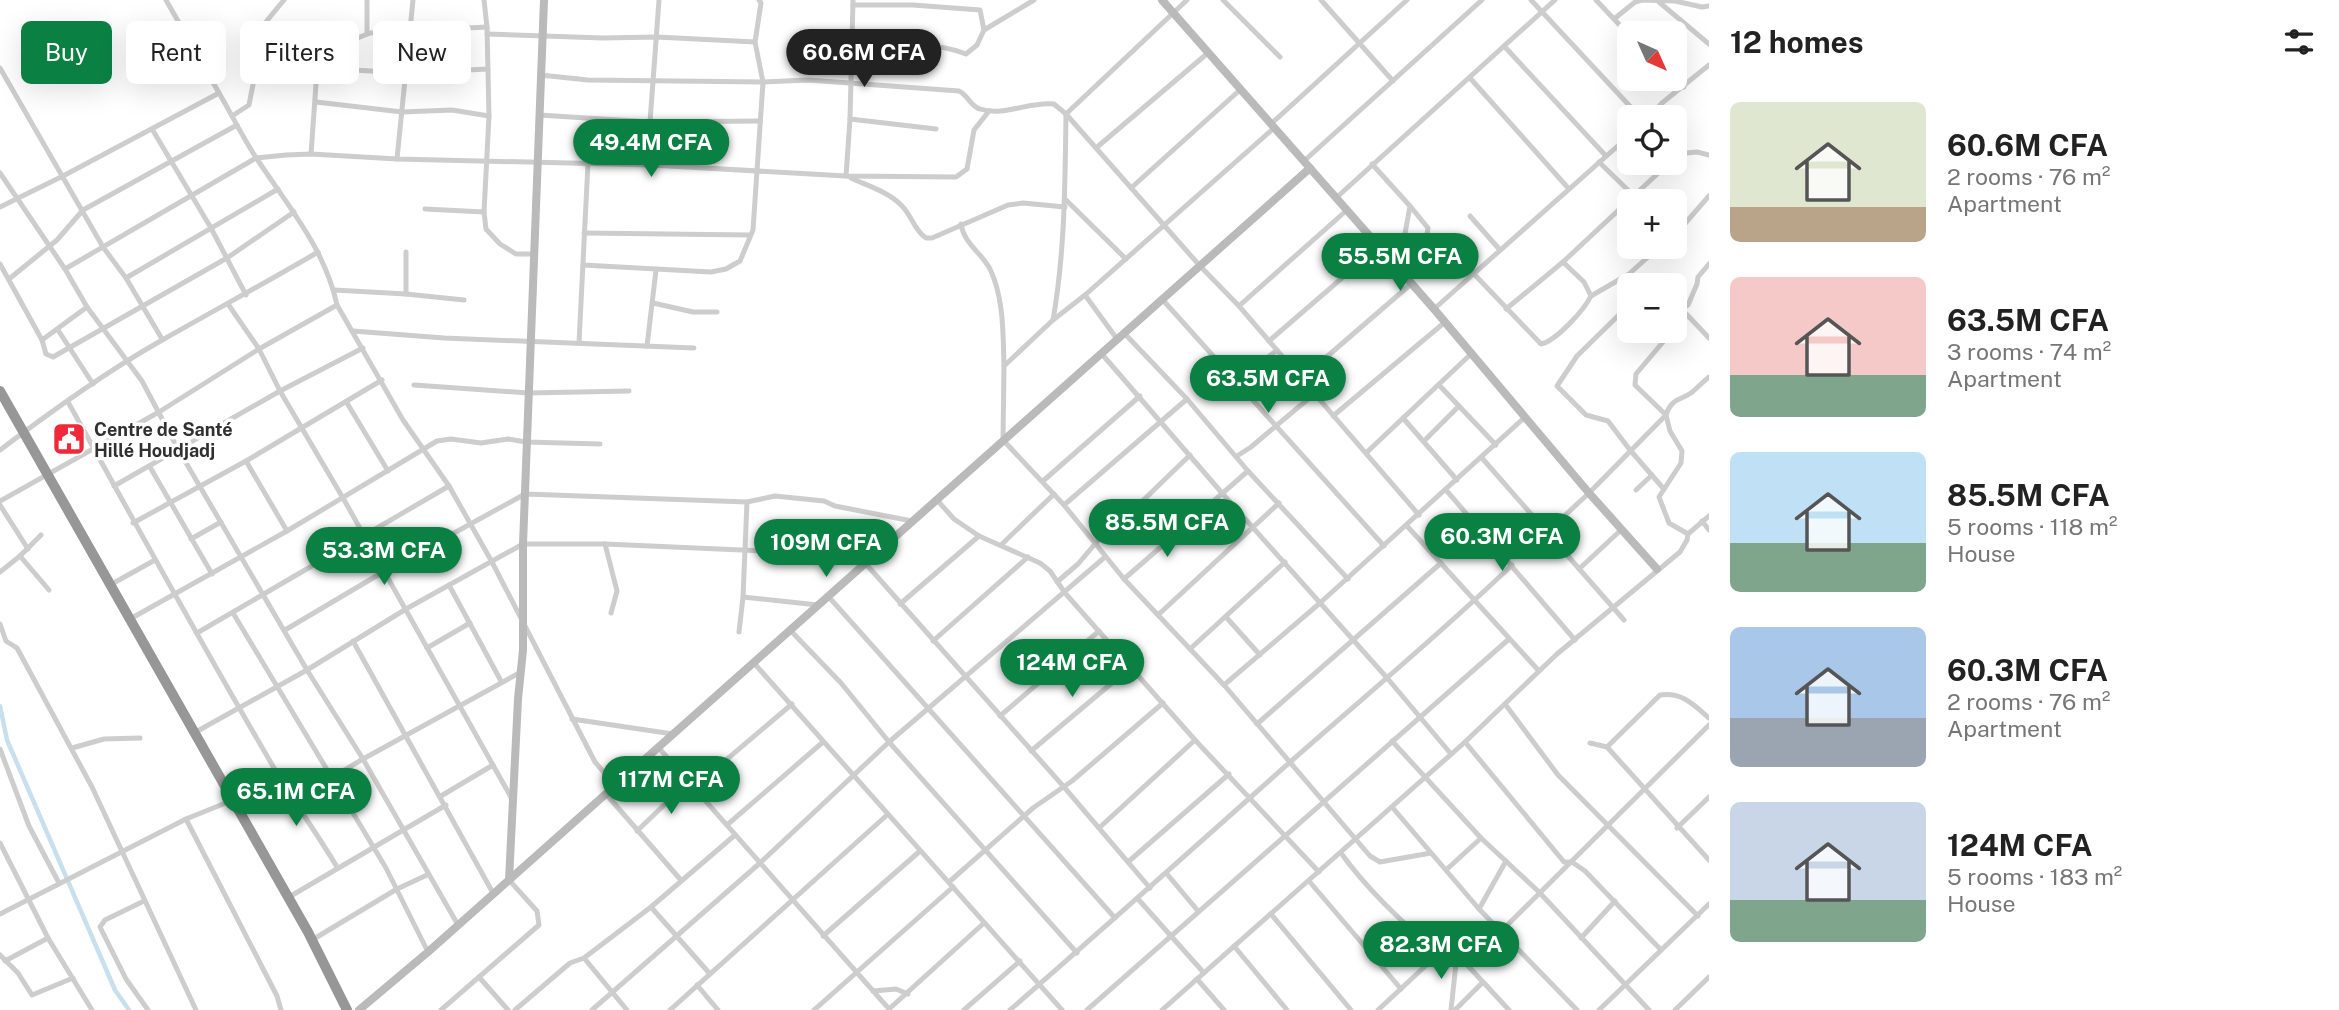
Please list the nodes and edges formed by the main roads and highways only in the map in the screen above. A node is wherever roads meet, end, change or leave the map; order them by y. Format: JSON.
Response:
{"nodes":[{"id":1,"x":0,"y":391,"type":"edge"},
{"id":2,"x":347,"y":1010,"type":"edge"}],
"edges":[{"from":1,"to":2,"type":"highway"}]}
